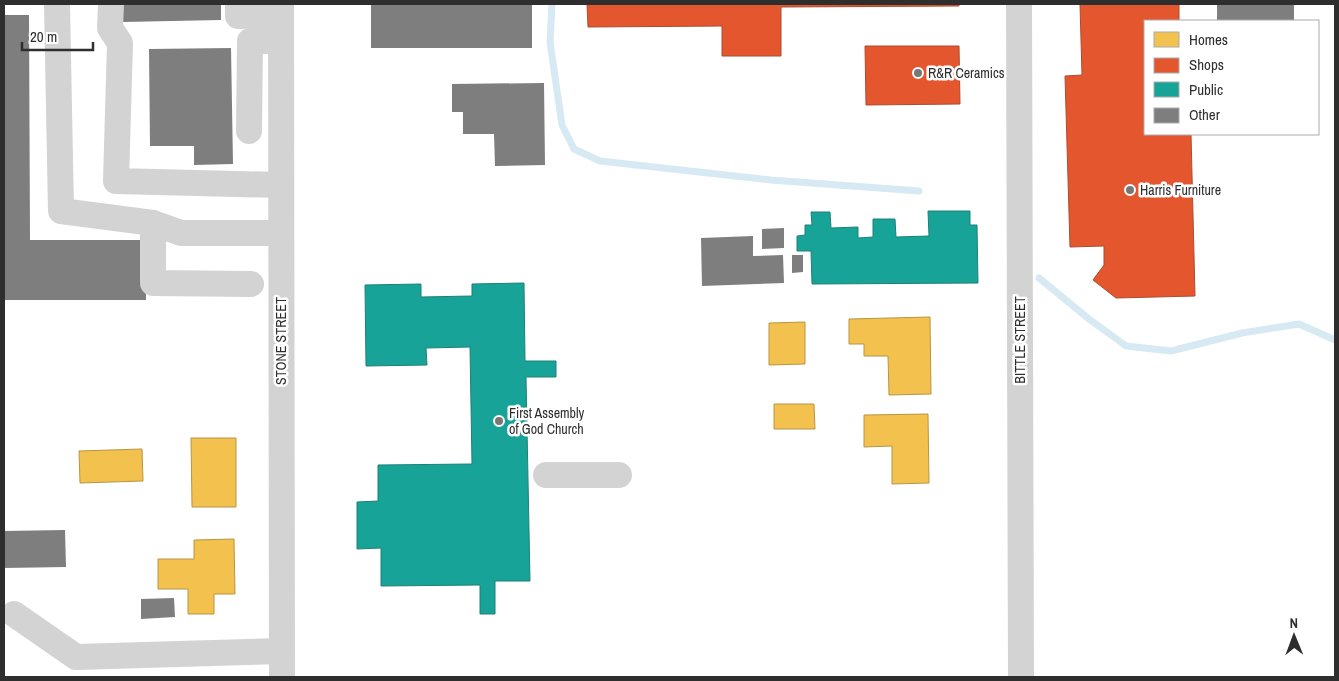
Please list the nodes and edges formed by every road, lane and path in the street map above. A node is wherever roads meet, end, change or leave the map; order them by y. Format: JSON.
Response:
{"nodes":[{"id":1,"x":57,"y":4,"type":"edge"},
{"id":2,"x":111,"y":4,"type":"edge"},
{"id":3,"x":1019,"y":4,"type":"edge"},
{"id":4,"x":243,"y":10,"type":"edge"},
{"id":5,"x":281,"y":20,"type":"edge"},
{"id":6,"x":250,"y":41,"type":"junction"},
{"id":7,"x":249,"y":131,"type":"dead end"},
{"id":8,"x":281,"y":184,"type":"junction"},
{"id":9,"x":153,"y":222,"type":"junction"},
{"id":10,"x":281,"y":233,"type":"junction"},
{"id":11,"x":251,"y":284,"type":"dead end"},
{"id":12,"x":546,"y":475,"type":"dead end"},
{"id":13,"x":619,"y":475,"type":"dead end"},
{"id":14,"x":14,"y":614,"type":"dead end"},
{"id":15,"x":282,"y":651,"type":"junction"},
{"id":16,"x":282,"y":677,"type":"edge"},
{"id":17,"x":1022,"y":677,"type":"edge"}],
"edges":[{"from":1,"to":9,"type":"street"},
{"from":2,"to":8,"type":"street"},
{"from":3,"to":17,"type":"street","name":"BITTLE STREET"},
{"from":4,"to":5,"type":"street"},
{"from":4,"to":6,"type":"street"},
{"from":5,"to":6,"type":"street"},
{"from":5,"to":8,"type":"street","name":"STONE STREET"},
{"from":6,"to":7,"type":"street"},
{"from":8,"to":10,"type":"street","name":"STONE STREET"},
{"from":9,"to":10,"type":"street"},
{"from":9,"to":11,"type":"street"},
{"from":10,"to":15,"type":"street","name":"STONE STREET"},
{"from":12,"to":13,"type":"street"},
{"from":14,"to":15,"type":"street"},
{"from":15,"to":16,"type":"street","name":"STONE STREET"}]}
